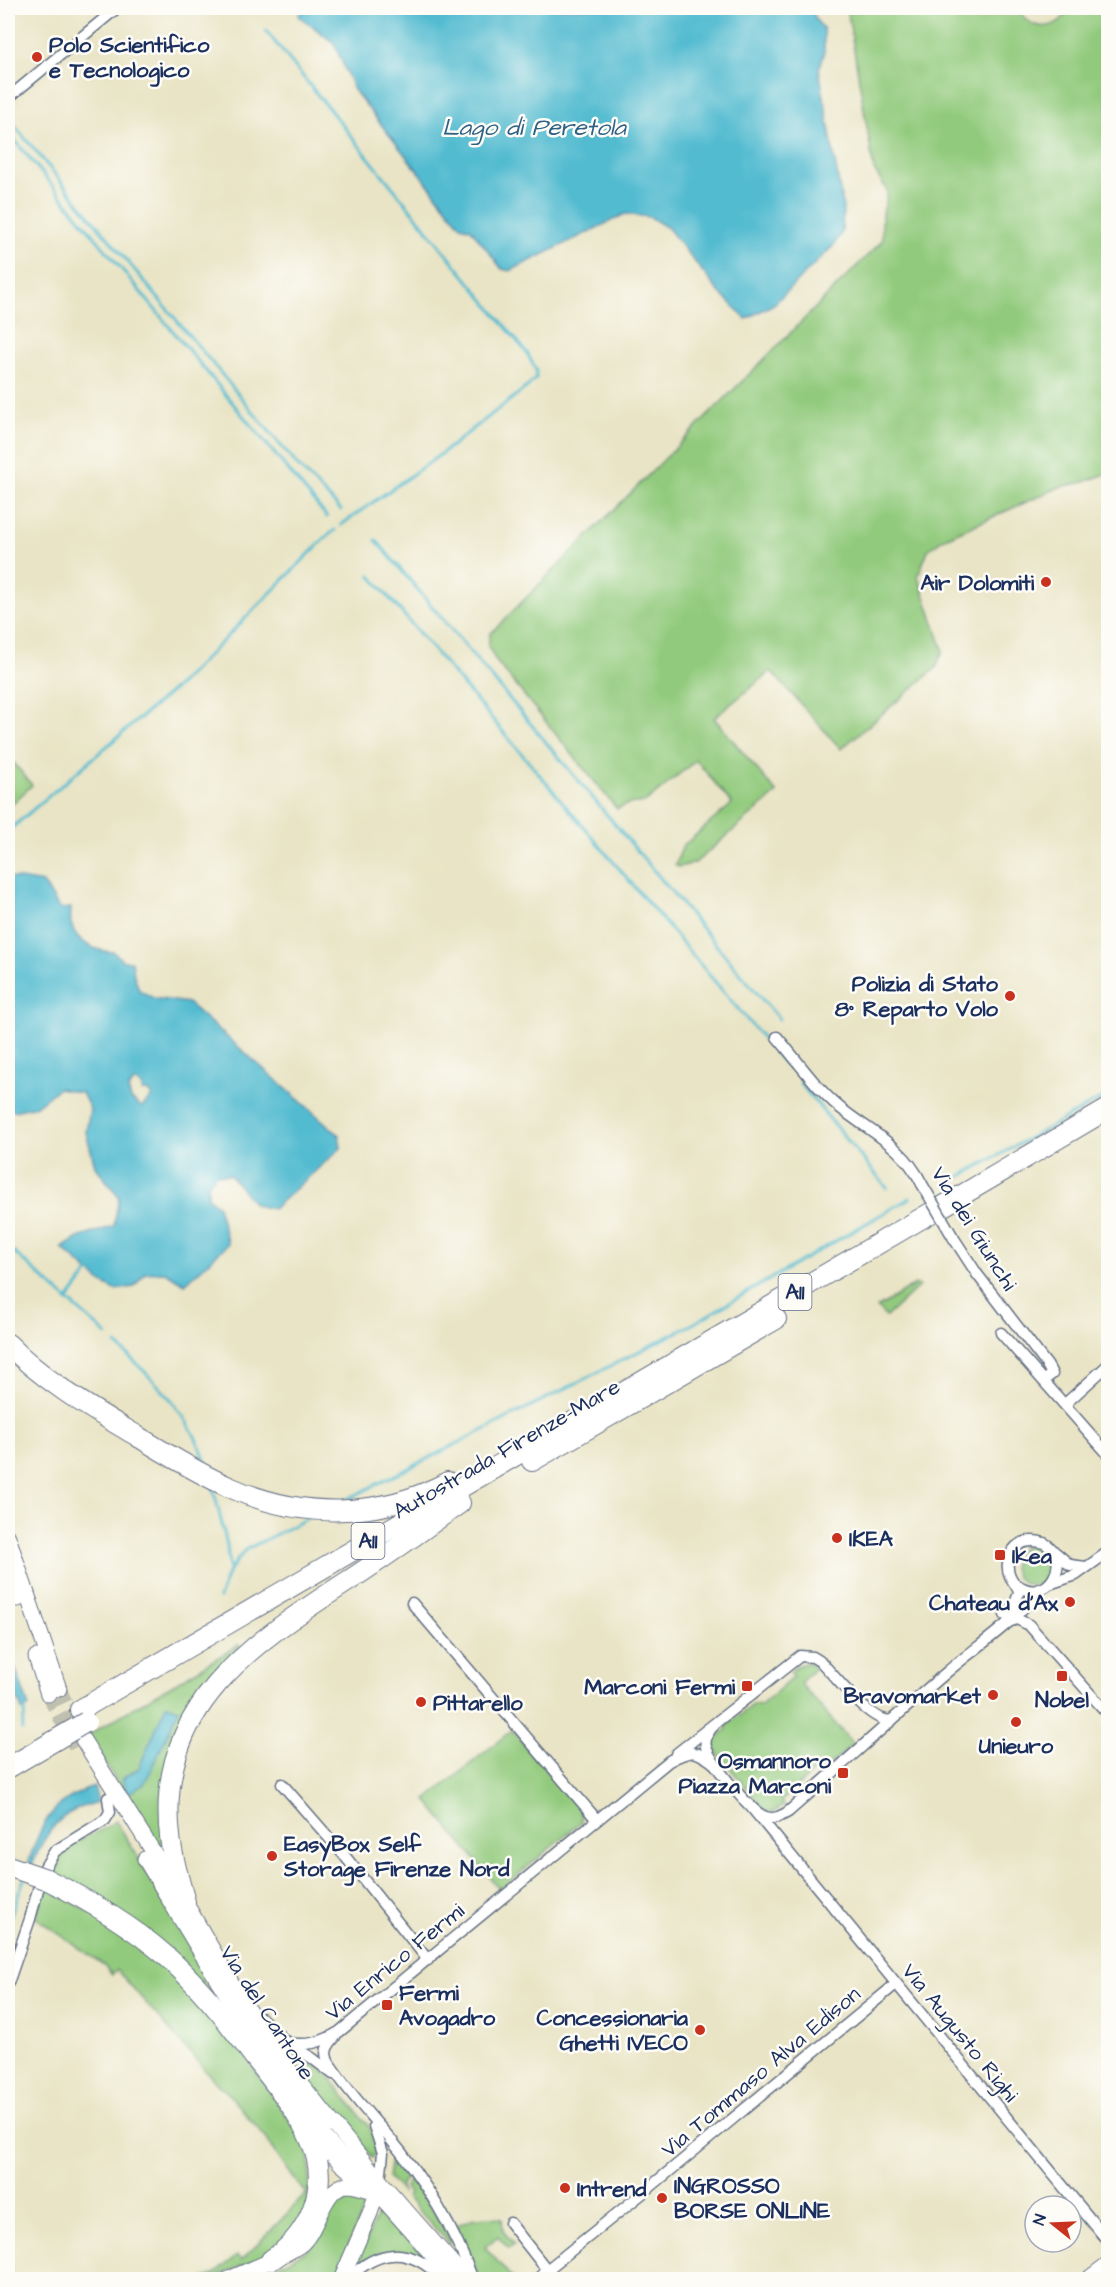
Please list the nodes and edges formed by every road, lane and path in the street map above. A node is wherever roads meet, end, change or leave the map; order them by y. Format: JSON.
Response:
{"nodes":[{"id":1,"x":117,"y":8,"type":"edge"},
{"id":2,"x":8,"y":98,"type":"edge"},
{"id":3,"x":777,"y":1037,"type":"dead end"},
{"id":4,"x":1108,"y":1109,"type":"edge"},
{"id":5,"x":1108,"y":1125,"type":"edge"},
{"id":6,"x":942,"y":1220,"type":"junction"},
{"id":7,"x":1001,"y":1333,"type":"dead end"},
{"id":8,"x":8,"y":1344,"type":"edge"},
{"id":9,"x":1108,"y":1365,"type":"edge"},
{"id":10,"x":656,"y":1372,"type":"junction"},
{"id":11,"x":1044,"y":1380,"type":"junction"},
{"id":12,"x":1065,"y":1404,"type":"junction"},
{"id":13,"x":1108,"y":1454,"type":"edge"},
{"id":14,"x":460,"y":1503,"type":"junction"},
{"id":15,"x":8,"y":1537,"type":"edge"},
{"id":16,"x":1049,"y":1547,"type":"junction"},
{"id":17,"x":1108,"y":1552,"type":"edge"},
{"id":18,"x":1086,"y":1567,"type":"junction"},
{"id":19,"x":8,"y":1568,"type":"edge"},
{"id":20,"x":1016,"y":1584,"type":"junction"},
{"id":21,"x":1044,"y":1587,"type":"junction"},
{"id":22,"x":1032,"y":1599,"type":"junction"},
{"id":23,"x":412,"y":1603,"type":"dead end"},
{"id":24,"x":1007,"y":1623,"type":"junction"},
{"id":25,"x":1029,"y":1625,"type":"junction"},
{"id":26,"x":949,"y":1670,"type":"junction"},
{"id":27,"x":867,"y":1710,"type":"junction"},
{"id":28,"x":1108,"y":1714,"type":"edge"},
{"id":29,"x":892,"y":1720,"type":"junction"},
{"id":30,"x":712,"y":1726,"type":"junction"},
{"id":31,"x":81,"y":1730,"type":"junction"},
{"id":32,"x":866,"y":1743,"type":"junction"},
{"id":33,"x":8,"y":1752,"type":"edge"},
{"id":34,"x":669,"y":1761,"type":"junction"},
{"id":35,"x":717,"y":1766,"type":"junction"},
{"id":36,"x":8,"y":1768,"type":"edge"},
{"id":37,"x":282,"y":1784,"type":"dead end"},
{"id":38,"x":108,"y":1798,"type":"junction"},
{"id":39,"x":752,"y":1808,"type":"junction"},
{"id":40,"x":788,"y":1812,"type":"junction"},
{"id":41,"x":597,"y":1820,"type":"junction"},
{"id":42,"x":783,"y":1847,"type":"junction"},
{"id":43,"x":8,"y":1866,"type":"edge"},
{"id":44,"x":43,"y":1877,"type":"junction"},
{"id":45,"x":185,"y":1902,"type":"junction"},
{"id":46,"x":428,"y":1959,"type":"junction"},
{"id":47,"x":8,"y":1983,"type":"edge"},
{"id":48,"x":896,"y":1984,"type":"junction"},
{"id":49,"x":239,"y":1996,"type":"junction"},
{"id":50,"x":339,"y":2032,"type":"junction"},
{"id":51,"x":286,"y":2043,"type":"junction"},
{"id":52,"x":342,"y":2082,"type":"junction"},
{"id":53,"x":288,"y":2103,"type":"junction"},
{"id":54,"x":372,"y":2120,"type":"junction"},
{"id":55,"x":376,"y":2187,"type":"junction"},
{"id":56,"x":510,"y":2223,"type":"dead end"},
{"id":57,"x":1108,"y":2241,"type":"edge"},
{"id":58,"x":271,"y":2260,"type":"junction"},
{"id":59,"x":1108,"y":2264,"type":"edge"},
{"id":60,"x":548,"y":2269,"type":"junction"},
{"id":61,"x":8,"y":2273,"type":"edge"},
{"id":62,"x":14,"y":2280,"type":"edge"},
{"id":63,"x":227,"y":2280,"type":"edge"},
{"id":64,"x":235,"y":2280,"type":"edge"},
{"id":65,"x":277,"y":2280,"type":"edge"},
{"id":66,"x":341,"y":2280,"type":"edge"},
{"id":67,"x":346,"y":2280,"type":"edge"},
{"id":68,"x":443,"y":2280,"type":"edge"},
{"id":69,"x":454,"y":2280,"type":"edge"},
{"id":70,"x":467,"y":2280,"type":"edge"},
{"id":71,"x":473,"y":2280,"type":"edge"},
{"id":72,"x":538,"y":2280,"type":"edge"},
{"id":73,"x":555,"y":2280,"type":"edge"},
{"id":74,"x":1087,"y":2280,"type":"edge"}],
"edges":[{"from":1,"to":2,"type":"street"},
{"from":3,"to":6,"type":"street","name":"Via dei Giunchi","bridge":true},
{"from":4,"to":6,"type":"highway","name":"Autostrada Firenze-Mare","number":"A11"},
{"from":5,"to":6,"type":"highway","name":"Autostrada Firenze-Mare","number":"A11"},
{"from":6,"to":10,"type":"highway","name":"Autostrada Firenze-Mare","number":"A11"},
{"from":6,"to":11,"type":"street","name":"Via dei Giunchi"},
{"from":6,"to":14,"type":"highway","name":"Autostrada Firenze-Mare","number":"A11"},
{"from":7,"to":11,"type":"street"},
{"from":8,"to":10,"type":"highway"},
{"from":9,"to":12,"type":"street"},
{"from":10,"to":31,"type":"highway","name":"Autostrada Firenze-Mare","number":"A11"},
{"from":11,"to":12,"type":"street"},
{"from":12,"to":13,"type":"street"},
{"from":14,"to":31,"type":"highway","name":"Autostrada Firenze-Mare","number":"A11"},
{"from":14,"to":45,"type":"highway"},
{"from":15,"to":19,"type":"main road"},
{"from":16,"to":18,"type":"street"},
{"from":16,"to":20,"type":"street"},
{"from":16,"to":21,"type":"street"},
{"from":17,"to":18,"type":"street"},
{"from":18,"to":21,"type":"street"},
{"from":20,"to":21,"type":"street"},
{"from":20,"to":26,"type":"street"},
{"from":21,"to":22,"type":"street"},
{"from":22,"to":24,"type":"street"},
{"from":22,"to":25,"type":"street"},
{"from":23,"to":41,"type":"street"},
{"from":24,"to":25,"type":"street"},
{"from":24,"to":26,"type":"street"},
{"from":25,"to":28,"type":"street"},
{"from":26,"to":29,"type":"street"},
{"from":27,"to":29,"type":"street"},
{"from":27,"to":30,"type":"street"},
{"from":27,"to":32,"type":"street"},
{"from":29,"to":32,"type":"street"},
{"from":30,"to":34,"type":"street"},
{"from":30,"to":35,"type":"street"},
{"from":31,"to":33,"type":"highway","name":"Autostrada Firenze-Mare","number":"A11"},
{"from":31,"to":36,"type":"highway","name":"Autostrada Firenze-Mare","number":"A11","bridge":true},
{"from":31,"to":38,"type":"main road","name":"Via del Cantone"},
{"from":31,"to":45,"type":"main road","name":"Via del Cantone"},
{"from":32,"to":40,"type":"street"},
{"from":34,"to":35,"type":"street","name":"Via Enrico Fermi"},
{"from":34,"to":41,"type":"street","name":"Via Enrico Fermi"},
{"from":35,"to":39,"type":"street"},
{"from":37,"to":46,"type":"street"},
{"from":38,"to":44,"type":"street"},
{"from":38,"to":55,"type":"main road","name":"Via del Cantone"},
{"from":39,"to":40,"type":"street"},
{"from":39,"to":42,"type":"street","name":"Via Augusto Righi"},
{"from":40,"to":42,"type":"street"},
{"from":41,"to":46,"type":"street","name":"Via Enrico Fermi"},
{"from":42,"to":48,"type":"street","name":"Via Augusto Righi"},
{"from":43,"to":44,"type":"highway","bridge":true},
{"from":44,"to":47,"type":"street"},
{"from":44,"to":53,"type":"highway"},
{"from":45,"to":49,"type":"main road","name":"Via del Cantone"},
{"from":46,"to":50,"type":"street","name":"Via Enrico Fermi"},
{"from":48,"to":57,"type":"street","name":"Via Augusto Righi"},
{"from":48,"to":60,"type":"street","name":"Via Tommaso Alva Edison"},
{"from":49,"to":51,"type":"street","name":"Via del Cantone"},
{"from":49,"to":55,"type":"main road","name":"Via del Cantone"},
{"from":50,"to":51,"type":"street","name":"Via Enrico Fermi"},
{"from":50,"to":52,"type":"street","name":"Via del Cantone"},
{"from":51,"to":52,"type":"street","name":"Via del Cantone"},
{"from":52,"to":54,"type":"street","name":"Via del Cantone"},
{"from":53,"to":55,"type":"highway"},
{"from":53,"to":58,"type":"highway"},
{"from":54,"to":55,"type":"street","name":"Via del Cantone"},
{"from":54,"to":71,"type":"street","name":"Via del Cantone"},
{"from":55,"to":58,"type":"main road"},
{"from":55,"to":66,"type":"main road"},
{"from":55,"to":69,"type":"main road","name":"Via del Cantone"},
{"from":55,"to":70,"type":"main road"},
{"from":56,"to":60,"type":"street"},
{"from":58,"to":63,"type":"main road"},
{"from":59,"to":74,"type":"main road"},
{"from":60,"to":72,"type":"street","name":"Via Tommaso Alva Edison"},
{"from":60,"to":73,"type":"street"},
{"from":61,"to":62,"type":"street"},
{"from":64,"to":65,"type":"street"},
{"from":67,"to":68,"type":"street"}]}
